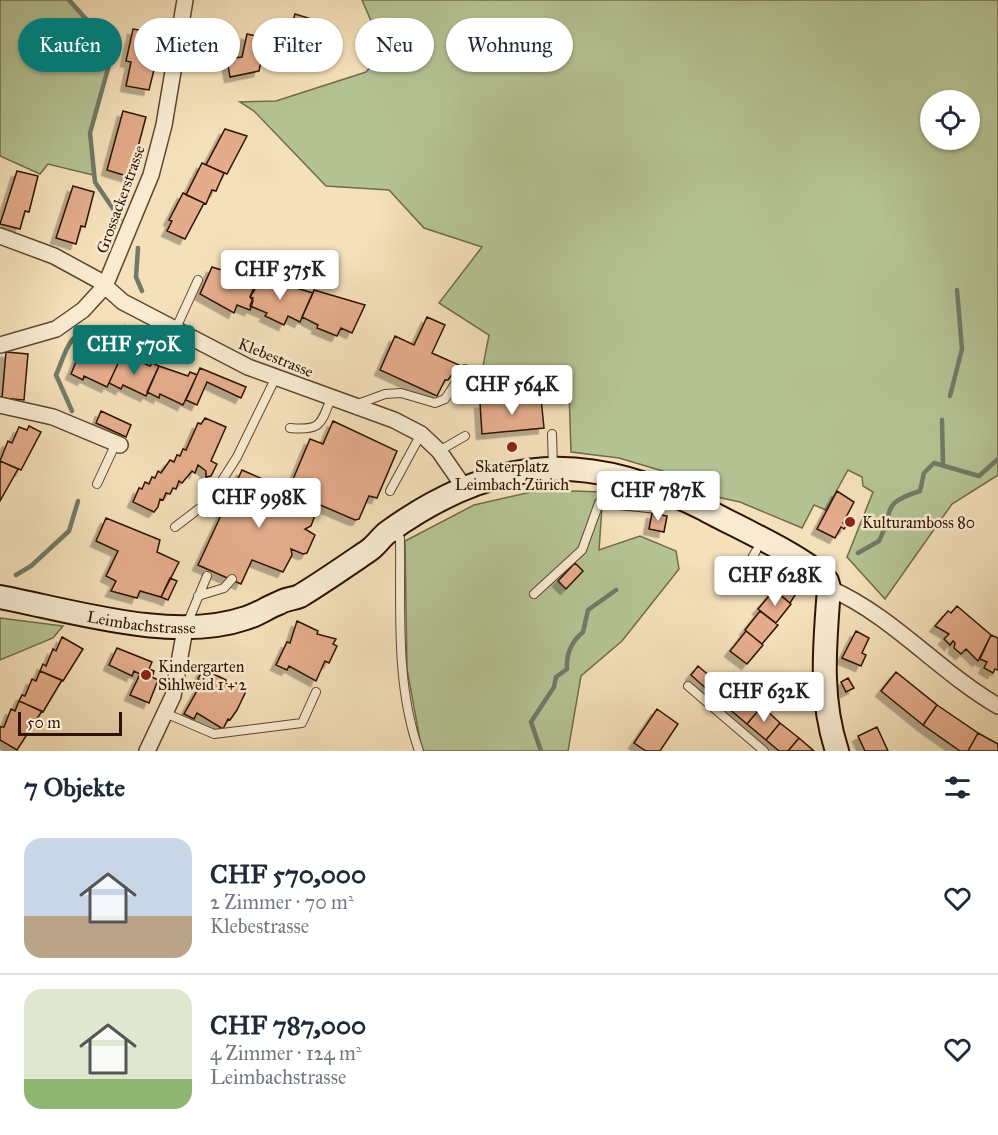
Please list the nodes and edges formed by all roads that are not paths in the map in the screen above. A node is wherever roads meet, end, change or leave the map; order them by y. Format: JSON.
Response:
{"nodes":[{"id":1,"x":185,"y":0,"type":"edge"},
{"id":2,"x":0,"y":236,"type":"edge"},
{"id":3,"x":198,"y":280,"type":"dead end"},
{"id":4,"x":105,"y":286,"type":"junction"},
{"id":5,"x":173,"y":335,"type":"junction"},
{"id":6,"x":0,"y":345,"type":"edge"},
{"id":7,"x":465,"y":369,"type":"dead end"},
{"id":8,"x":275,"y":379,"type":"junction"},
{"id":9,"x":331,"y":398,"type":"junction"},
{"id":10,"x":0,"y":405,"type":"edge"},
{"id":11,"x":354,"y":406,"type":"junction"},
{"id":12,"x":290,"y":428,"type":"dead end"},
{"id":13,"x":420,"y":434,"type":"junction"},
{"id":14,"x":552,"y":434,"type":"dead end"},
{"id":15,"x":465,"y":436,"type":"dead end"},
{"id":16,"x":118,"y":444,"type":"joint"},
{"id":17,"x":439,"y":451,"type":"junction"},
{"id":18,"x":553,"y":469,"type":"junction"},
{"id":19,"x":97,"y":484,"type":"dead end"},
{"id":20,"x":464,"y":487,"type":"junction"},
{"id":21,"x":390,"y":491,"type":"dead end"},
{"id":22,"x":670,"y":492,"type":"junction"},
{"id":23,"x":209,"y":501,"type":"junction"},
{"id":24,"x":224,"y":508,"type":"dead end"},
{"id":25,"x":175,"y":527,"type":"dead end"},
{"id":26,"x":385,"y":534,"type":"junction"},
{"id":27,"x":756,"y":551,"type":"dead end"},
{"id":28,"x":207,"y":576,"type":"dead end"},
{"id":29,"x":232,"y":579,"type":"dead end"},
{"id":30,"x":830,"y":588,"type":"junction"},
{"id":31,"x":734,"y":589,"type":"dead end"},
{"id":32,"x":534,"y":594,"type":"dead end"},
{"id":33,"x":198,"y":596,"type":"junction"},
{"id":34,"x":0,"y":597,"type":"edge"},
{"id":35,"x":185,"y":629,"type":"junction"},
{"id":36,"x":688,"y":686,"type":"dead end"},
{"id":37,"x":316,"y":692,"type":"dead end"},
{"id":38,"x":998,"y":706,"type":"edge"},
{"id":39,"x":165,"y":713,"type":"junction"},
{"id":40,"x":147,"y":751,"type":"edge"},
{"id":41,"x":419,"y":751,"type":"edge"},
{"id":42,"x":764,"y":751,"type":"edge"},
{"id":43,"x":837,"y":751,"type":"edge"}],
"edges":[{"from":1,"to":4,"type":"street","name":"Grossackerstrasse"},
{"from":2,"to":4,"type":"street","name":"Klebestrasse"},
{"from":3,"to":5,"type":"lane"},
{"from":4,"to":5,"type":"street","name":"Klebestrasse"},
{"from":4,"to":6,"type":"street","name":"Grossackerstrasse"},
{"from":5,"to":8,"type":"street","name":"Klebestrasse"},
{"from":7,"to":11,"type":"lane"},
{"from":8,"to":9,"type":"street","name":"Klebestrasse"},
{"from":8,"to":23,"type":"lane"},
{"from":9,"to":11,"type":"street","name":"Klebestrasse"},
{"from":9,"to":12,"type":"lane"},
{"from":10,"to":16,"type":"street"},
{"from":11,"to":13,"type":"street","name":"Klebestrasse"},
{"from":13,"to":17,"type":"street","name":"Klebestrasse"},
{"from":13,"to":21,"type":"lane"},
{"from":14,"to":18,"type":"lane"},
{"from":15,"to":17,"type":"lane"},
{"from":16,"to":19,"type":"lane"},
{"from":17,"to":20,"type":"street","name":"Klebestrasse"},
{"from":18,"to":20,"type":"street","name":"Leimbachstrasse"},
{"from":18,"to":22,"type":"street","name":"Leimbachstrasse"},
{"from":20,"to":26,"type":"street","name":"Leimbachstrasse"},
{"from":22,"to":30,"type":"street","name":"Leimbachstrasse"},
{"from":22,"to":32,"type":"lane"},
{"from":23,"to":24,"type":"lane"},
{"from":23,"to":25,"type":"lane"},
{"from":26,"to":35,"type":"street","name":"Leimbachstrasse"},
{"from":26,"to":41,"type":"lane"},
{"from":27,"to":31,"type":"lane"},
{"from":28,"to":33,"type":"lane"},
{"from":29,"to":33,"type":"lane"},
{"from":30,"to":38,"type":"street"},
{"from":30,"to":43,"type":"street"},
{"from":33,"to":35,"type":"lane"},
{"from":34,"to":35,"type":"street","name":"Leimbachstrasse"},
{"from":35,"to":39,"type":"street"},
{"from":36,"to":42,"type":"lane"},
{"from":37,"to":39,"type":"lane"},
{"from":39,"to":40,"type":"street"}]}
